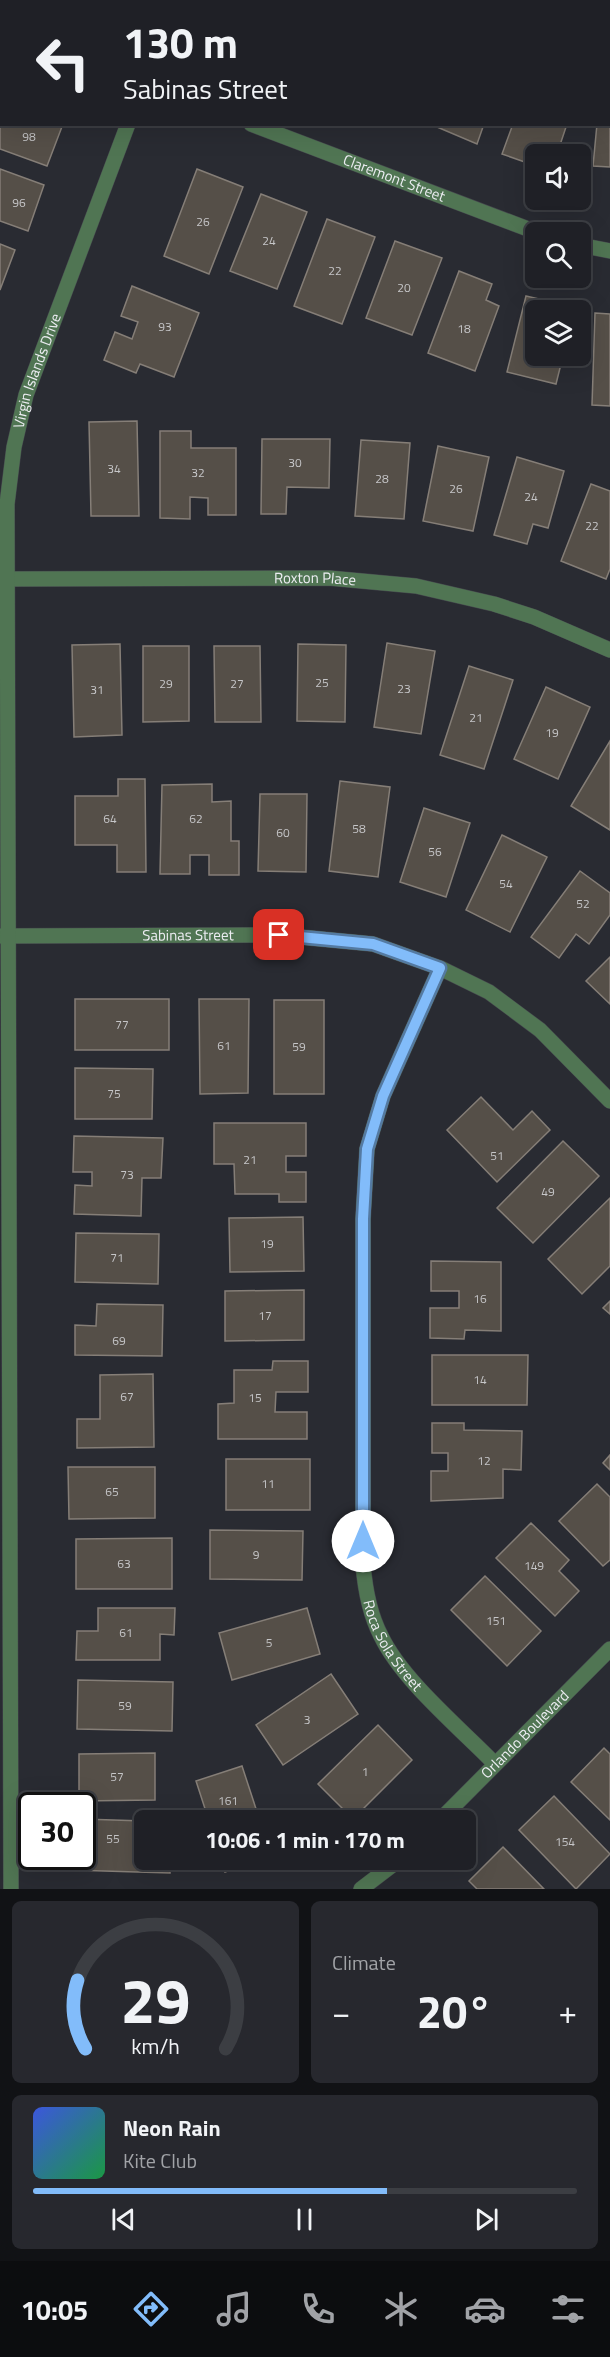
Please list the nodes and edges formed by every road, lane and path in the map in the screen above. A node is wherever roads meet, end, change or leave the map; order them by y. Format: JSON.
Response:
{"nodes":[{"id":1,"x":127,"y":126,"type":"edge"},
{"id":2,"x":256,"y":126,"type":"edge"},
{"id":3,"x":525,"y":228,"type":"edge"},
{"id":4,"x":591,"y":247,"type":"edge"},
{"id":5,"x":610,"y":251,"type":"edge"},
{"id":6,"x":7,"y":579,"type":"junction"},
{"id":7,"x":610,"y":650,"type":"edge"},
{"id":8,"x":3,"y":936,"type":"edge"},
{"id":9,"x":440,"y":968,"type":"junction"},
{"id":10,"x":610,"y":1101,"type":"edge"},
{"id":11,"x":610,"y":1649,"type":"edge"},
{"id":12,"x":495,"y":1764,"type":"junction"},
{"id":13,"x":450,"y":1810,"type":"edge"},
{"id":14,"x":386,"y":1870,"type":"edge"},
{"id":15,"x":11,"y":1889,"type":"edge"},
{"id":16,"x":361,"y":1889,"type":"edge"}],
"edges":[{"from":1,"to":6,"type":"street","name":"Virgin Islands Drive"},
{"from":2,"to":3,"type":"street","name":"Claremont Street"},
{"from":4,"to":5,"type":"street"},
{"from":6,"to":7,"type":"street","name":"Roxton Place"},
{"from":6,"to":8,"type":"street","name":"Virgin Islands Drive"},
{"from":8,"to":9,"type":"street","name":"Sabinas Street"},
{"from":8,"to":15,"type":"street","name":"Virgin Islands Drive"},
{"from":9,"to":10,"type":"street","name":"Sabinas Street"},
{"from":9,"to":12,"type":"street","name":"Roca Sola Street"},
{"from":11,"to":12,"type":"street","name":"Orlando Boulevard"},
{"from":12,"to":13,"type":"street","name":"Orlando Boulevard"},
{"from":14,"to":16,"type":"street"}]}
